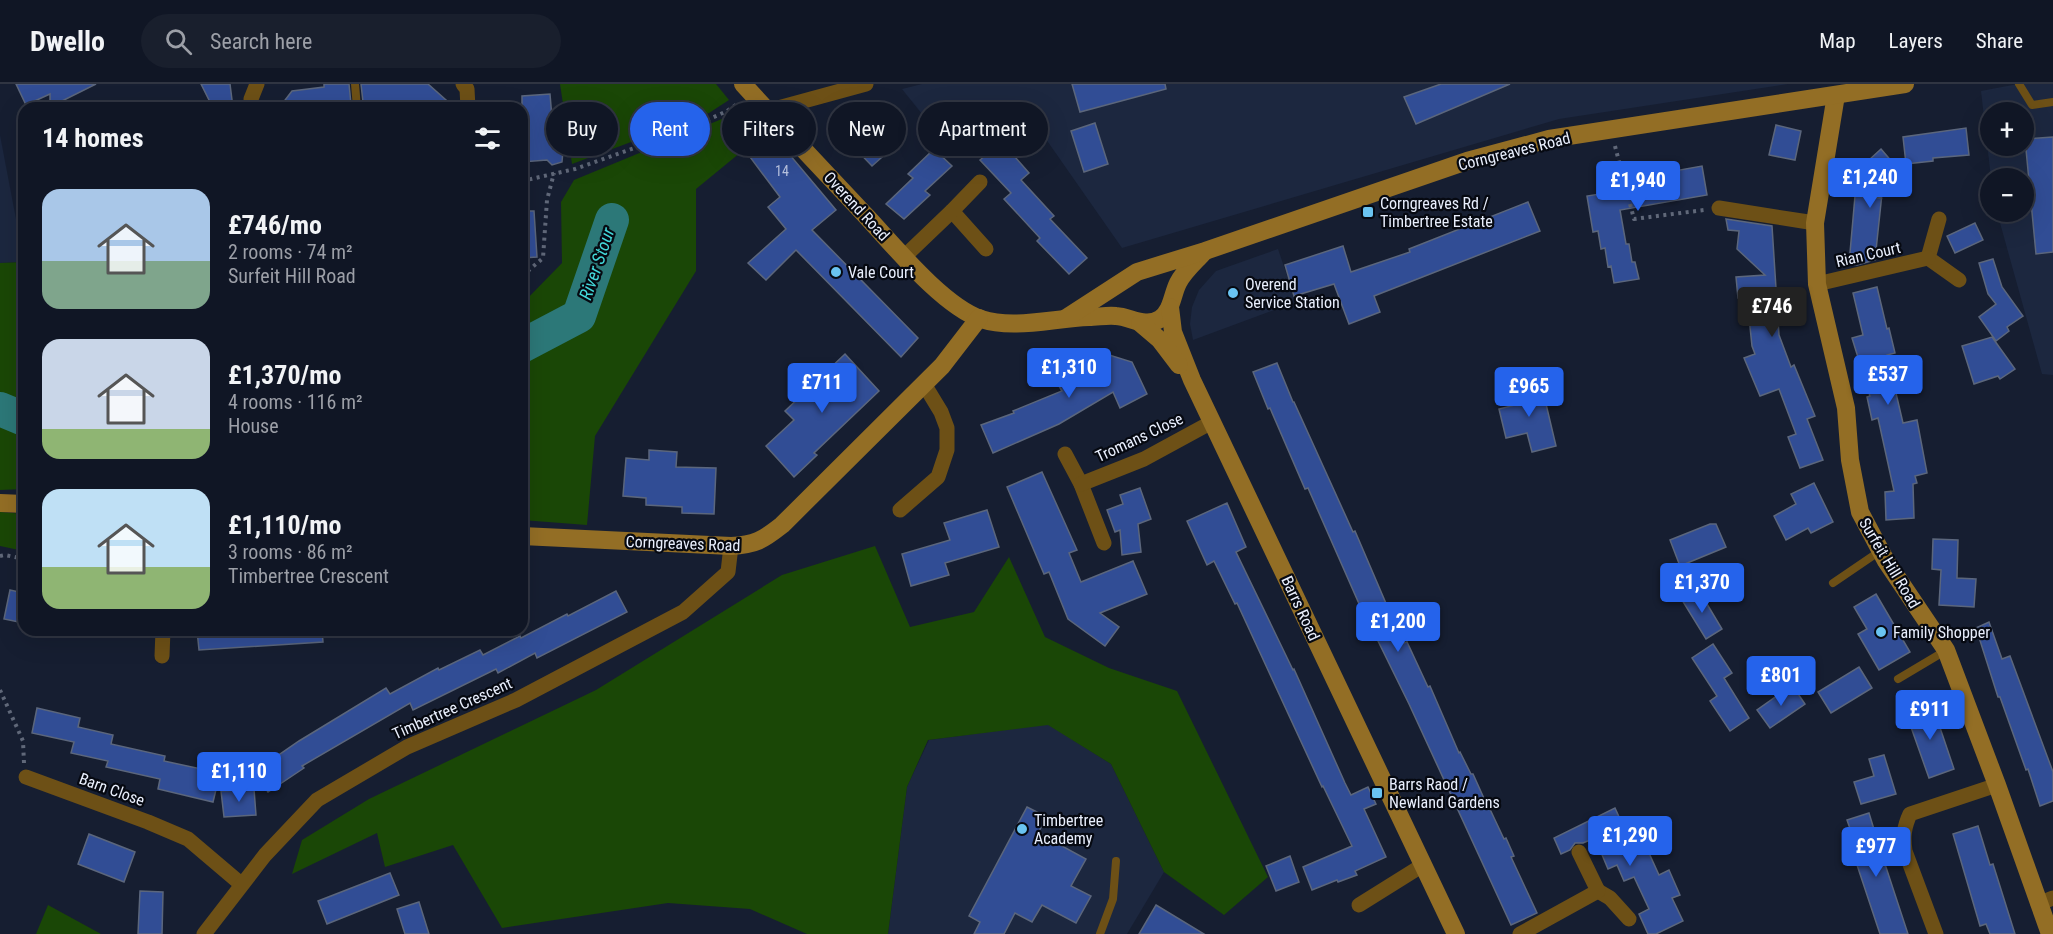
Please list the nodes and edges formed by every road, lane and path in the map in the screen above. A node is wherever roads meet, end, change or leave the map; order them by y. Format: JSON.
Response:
{"nodes":[{"id":1,"x":256,"y":84,"type":"edge"},
{"id":2,"x":355,"y":84,"type":"edge"},
{"id":3,"x":463,"y":84,"type":"edge"},
{"id":4,"x":867,"y":84,"type":"edge"},
{"id":5,"x":1905,"y":84,"type":"edge"},
{"id":6,"x":2019,"y":84,"type":"edge"},
{"id":7,"x":1866,"y":87,"type":"edge"},
{"id":8,"x":747,"y":89,"type":"edge"},
{"id":9,"x":1836,"y":95,"type":"junction"},
{"id":10,"x":251,"y":102,"type":"edge"},
{"id":11,"x":356,"y":102,"type":"edge"},
{"id":12,"x":468,"y":102,"type":"edge"},
{"id":13,"x":759,"y":102,"type":"edge"},
{"id":14,"x":801,"y":102,"type":"edge"},
{"id":15,"x":2053,"y":102,"type":"edge"},
{"id":16,"x":1614,"y":142,"type":"dead end"},
{"id":17,"x":810,"y":156,"type":"edge"},
{"id":18,"x":554,"y":173,"type":"junction"},
{"id":19,"x":528,"y":180,"type":"edge"},
{"id":20,"x":980,"y":182,"type":"dead end"},
{"id":21,"x":1719,"y":208,"type":"joint"},
{"id":22,"x":952,"y":212,"type":"junction"},
{"id":23,"x":1939,"y":219,"type":"dead end"},
{"id":24,"x":1815,"y":223,"type":"junction"},
{"id":25,"x":986,"y":249,"type":"dead end"},
{"id":26,"x":1205,"y":251,"type":"junction"},
{"id":27,"x":904,"y":257,"type":"junction"},
{"id":28,"x":1928,"y":258,"type":"junction"},
{"id":29,"x":1145,"y":270,"type":"junction"},
{"id":30,"x":528,"y":271,"type":"edge"},
{"id":31,"x":1959,"y":280,"type":"dead end"},
{"id":32,"x":1124,"y":282,"type":"junction"},
{"id":33,"x":1817,"y":284,"type":"junction"},
{"id":34,"x":1171,"y":303,"type":"junction"},
{"id":35,"x":979,"y":318,"type":"junction"},
{"id":36,"x":1066,"y":318,"type":"junction"},
{"id":37,"x":1136,"y":321,"type":"junction"},
{"id":38,"x":1191,"y":380,"type":"junction"},
{"id":39,"x":924,"y":384,"type":"junction"},
{"id":40,"x":1212,"y":422,"type":"junction"},
{"id":41,"x":1065,"y":454,"type":"dead end"},
{"id":42,"x":1081,"y":484,"type":"junction"},
{"id":43,"x":0,"y":503,"type":"edge"},
{"id":44,"x":18,"y":504,"type":"edge"},
{"id":45,"x":900,"y":510,"type":"dead end"},
{"id":46,"x":528,"y":536,"type":"edge"},
{"id":47,"x":1104,"y":543,"type":"dead end"},
{"id":48,"x":731,"y":546,"type":"junction"},
{"id":49,"x":1880,"y":551,"type":"junction"},
{"id":50,"x":2,"y":556,"type":"edge"},
{"id":51,"x":18,"y":558,"type":"edge"},
{"id":52,"x":1833,"y":583,"type":"dead end"},
{"id":53,"x":163,"y":636,"type":"edge"},
{"id":54,"x":1946,"y":650,"type":"junction"},
{"id":55,"x":162,"y":656,"type":"dead end"},
{"id":56,"x":1898,"y":680,"type":"dead end"},
{"id":57,"x":0,"y":690,"type":"edge"},
{"id":58,"x":26,"y":777,"type":"joint"},
{"id":59,"x":1997,"y":785,"type":"junction"},
{"id":60,"x":1579,"y":852,"type":"dead end"},
{"id":61,"x":1116,"y":861,"type":"dead end"},
{"id":62,"x":1423,"y":865,"type":"junction"},
{"id":63,"x":241,"y":884,"type":"junction"},
{"id":64,"x":1598,"y":891,"type":"junction"},
{"id":65,"x":2046,"y":901,"type":"edge"},
{"id":66,"x":1359,"y":906,"type":"dead end"},
{"id":67,"x":1629,"y":919,"type":"dead end"},
{"id":68,"x":204,"y":934,"type":"edge"},
{"id":69,"x":1100,"y":934,"type":"edge"},
{"id":70,"x":1456,"y":934,"type":"edge"},
{"id":71,"x":1520,"y":934,"type":"edge"},
{"id":72,"x":1936,"y":934,"type":"edge"},
{"id":73,"x":2050,"y":934,"type":"edge"}],
"edges":[{"from":1,"to":10,"type":"street"},
{"from":2,"to":11,"type":"lane"},
{"from":3,"to":12,"type":"street"},
{"from":4,"to":14,"type":"street"},
{"from":5,"to":7,"type":"street","name":"Corngreaves Road"},
{"from":6,"to":15,"type":"lane"},
{"from":7,"to":9,"type":"street","name":"Corngreaves Road"},
{"from":8,"to":13,"type":"street","name":"Overend Road"},
{"from":8,"to":18,"type":"path"},
{"from":9,"to":24,"type":"street","name":"Surfeit Hill Road"},
{"from":9,"to":26,"type":"street","name":"Corngreaves Road"},
{"from":16,"to":21,"type":"path"},
{"from":17,"to":27,"type":"street","name":"Overend Road"},
{"from":18,"to":19,"type":"path"},
{"from":18,"to":30,"type":"path"},
{"from":20,"to":22,"type":"street"},
{"from":21,"to":24,"type":"street"},
{"from":22,"to":25,"type":"street"},
{"from":22,"to":27,"type":"street"},
{"from":23,"to":28,"type":"street"},
{"from":24,"to":33,"type":"street","name":"Surfeit Hill Road"},
{"from":26,"to":29,"type":"street","name":"Corngreaves Road"},
{"from":26,"to":34,"type":"street"},
{"from":27,"to":35,"type":"street","name":"Overend Road"},
{"from":28,"to":31,"type":"street"},
{"from":28,"to":33,"type":"street","name":"Rian Court"},
{"from":29,"to":32,"type":"street","name":"Corngreaves Road"},
{"from":29,"to":34,"type":"street"},
{"from":32,"to":36,"type":"street","name":"Corngreaves Road"},
{"from":32,"to":37,"type":"street"},
{"from":33,"to":49,"type":"street","name":"Surfeit Hill Road"},
{"from":34,"to":37,"type":"street"},
{"from":34,"to":38,"type":"street","name":"Barrs Road"},
{"from":35,"to":36,"type":"street","name":"Corngreaves Road"},
{"from":35,"to":39,"type":"street","name":"Corngreaves Road"},
{"from":36,"to":37,"type":"street","name":"Corngreaves Road"},
{"from":37,"to":38,"type":"street","name":"Barrs Road"},
{"from":38,"to":40,"type":"street","name":"Barrs Road"},
{"from":39,"to":45,"type":"street"},
{"from":39,"to":48,"type":"street","name":"Corngreaves Road"},
{"from":40,"to":42,"type":"street","name":"Tromans Close"},
{"from":40,"to":62,"type":"street","name":"Barrs Road"},
{"from":41,"to":42,"type":"street"},
{"from":42,"to":47,"type":"street"},
{"from":43,"to":44,"type":"street"},
{"from":46,"to":48,"type":"street","name":"Corngreaves Road"},
{"from":48,"to":63,"type":"street","name":"Timbertree Crescent"},
{"from":49,"to":52,"type":"lane"},
{"from":49,"to":54,"type":"street","name":"Surfeit Hill Road"},
{"from":50,"to":51,"type":"path"},
{"from":53,"to":55,"type":"street"},
{"from":54,"to":56,"type":"lane"},
{"from":54,"to":59,"type":"street","name":"Surfeit Hill Road"},
{"from":57,"to":58,"type":"path"},
{"from":58,"to":63,"type":"street","name":"Barn Close"},
{"from":59,"to":65,"type":"street","name":"Surfeit Hill Road"},
{"from":59,"to":72,"type":"street"},
{"from":60,"to":64,"type":"street"},
{"from":61,"to":69,"type":"lane"},
{"from":62,"to":66,"type":"street"},
{"from":62,"to":70,"type":"street","name":"Barrs Road"},
{"from":63,"to":68,"type":"street","name":"Timbertree Crescent"},
{"from":64,"to":67,"type":"street"},
{"from":64,"to":71,"type":"street"},
{"from":65,"to":73,"type":"street","name":"Surfeit Hill Road"}]}
